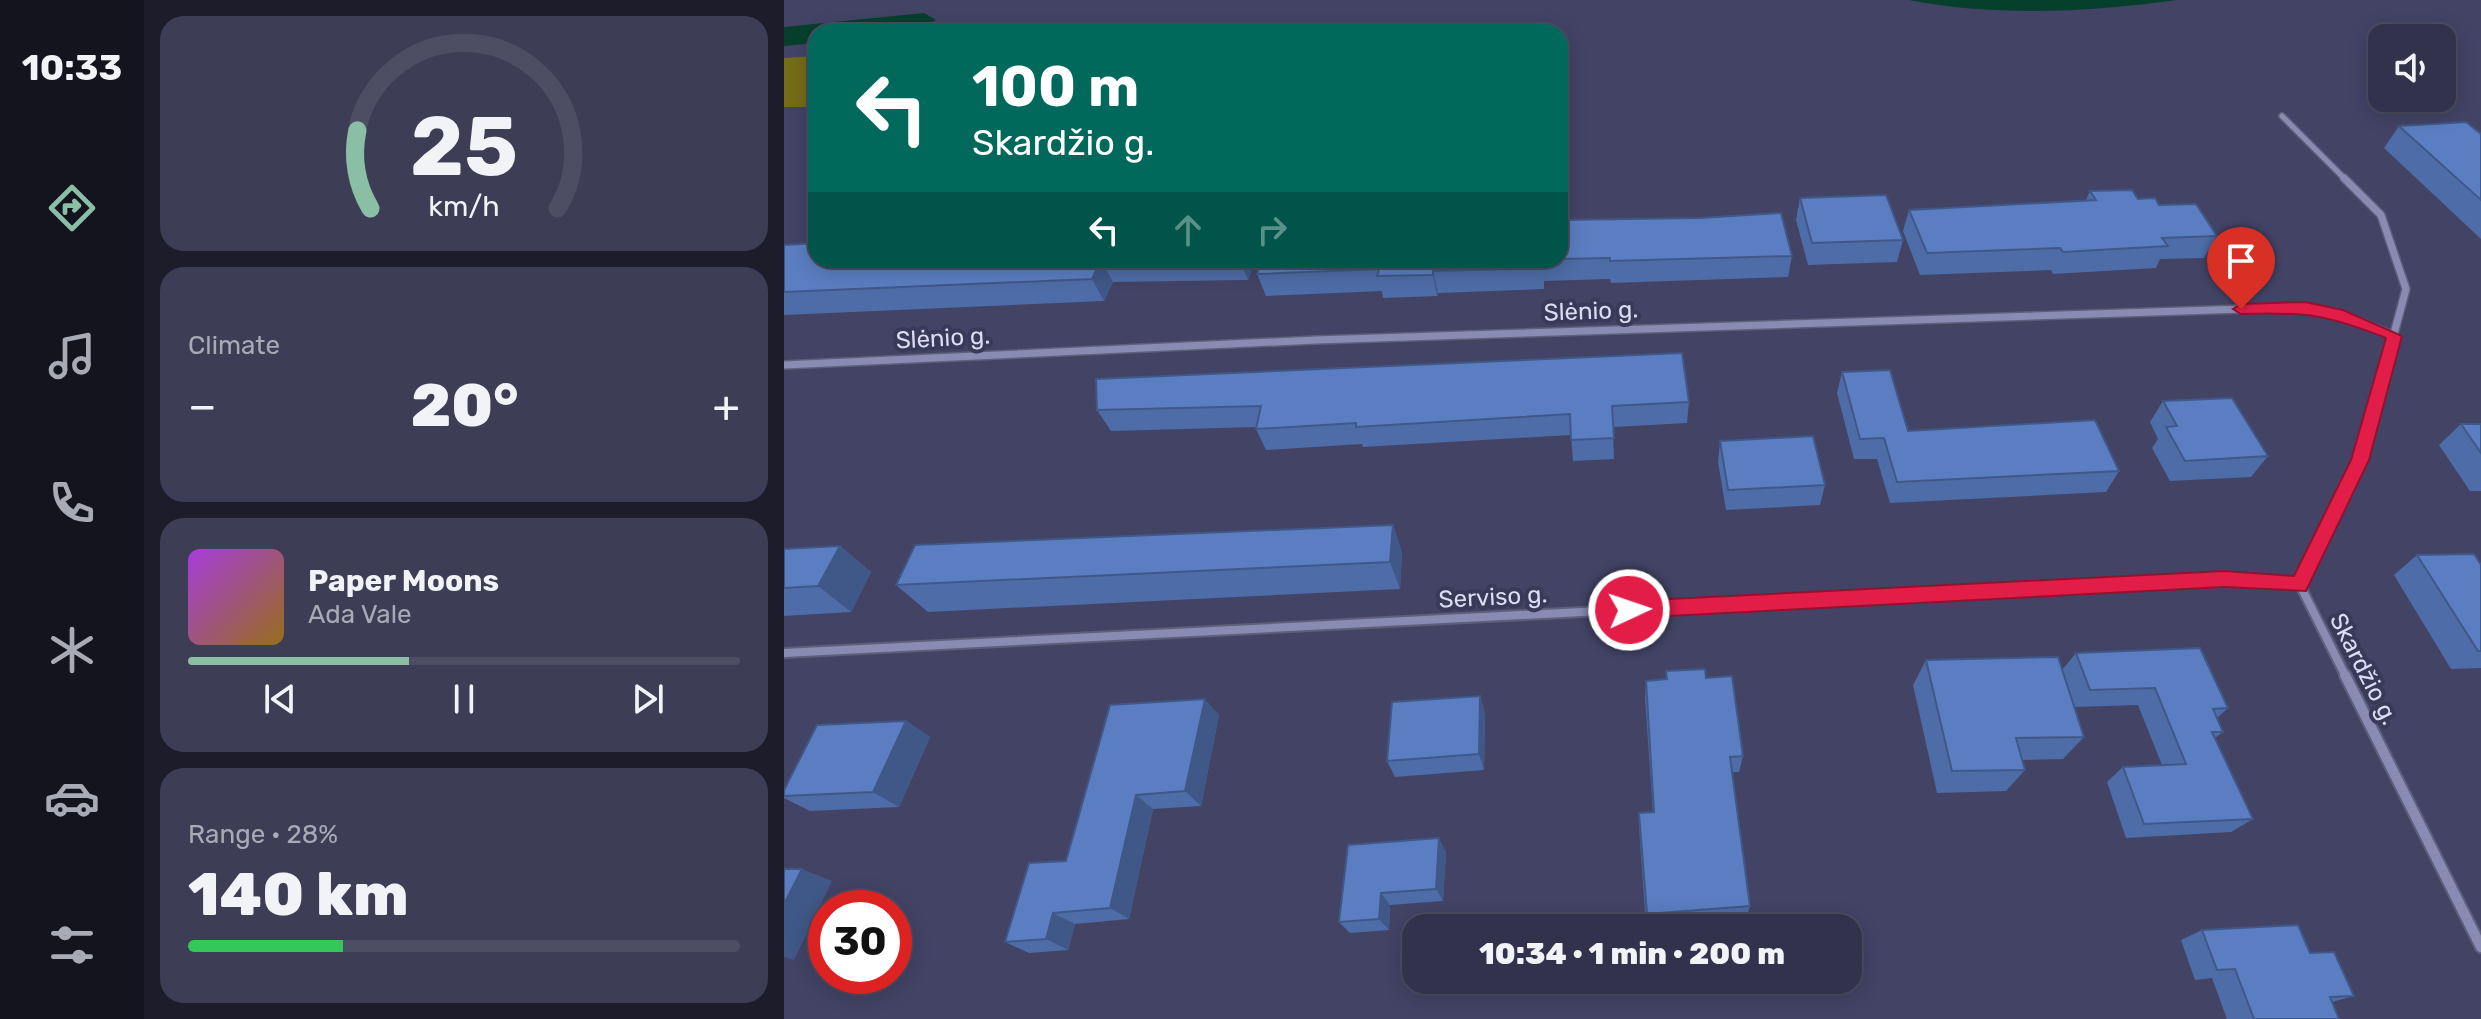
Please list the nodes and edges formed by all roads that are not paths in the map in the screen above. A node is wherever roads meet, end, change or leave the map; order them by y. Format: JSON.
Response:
{"nodes":[{"id":1,"x":2282,"y":116,"type":"dead end"},
{"id":2,"x":2394,"y":336,"type":"junction"},
{"id":3,"x":784,"y":365,"type":"edge"},
{"id":4,"x":2300,"y":585,"type":"junction"},
{"id":5,"x":784,"y":653,"type":"edge"},
{"id":6,"x":2481,"y":947,"type":"edge"}],
"edges":[{"from":1,"to":2,"type":"street"},
{"from":2,"to":3,"type":"street","name":"Slėnio g."},
{"from":2,"to":4,"type":"street"},
{"from":4,"to":5,"type":"street","name":"Serviso g."},
{"from":4,"to":6,"type":"street","name":"Skardžio g."}]}
